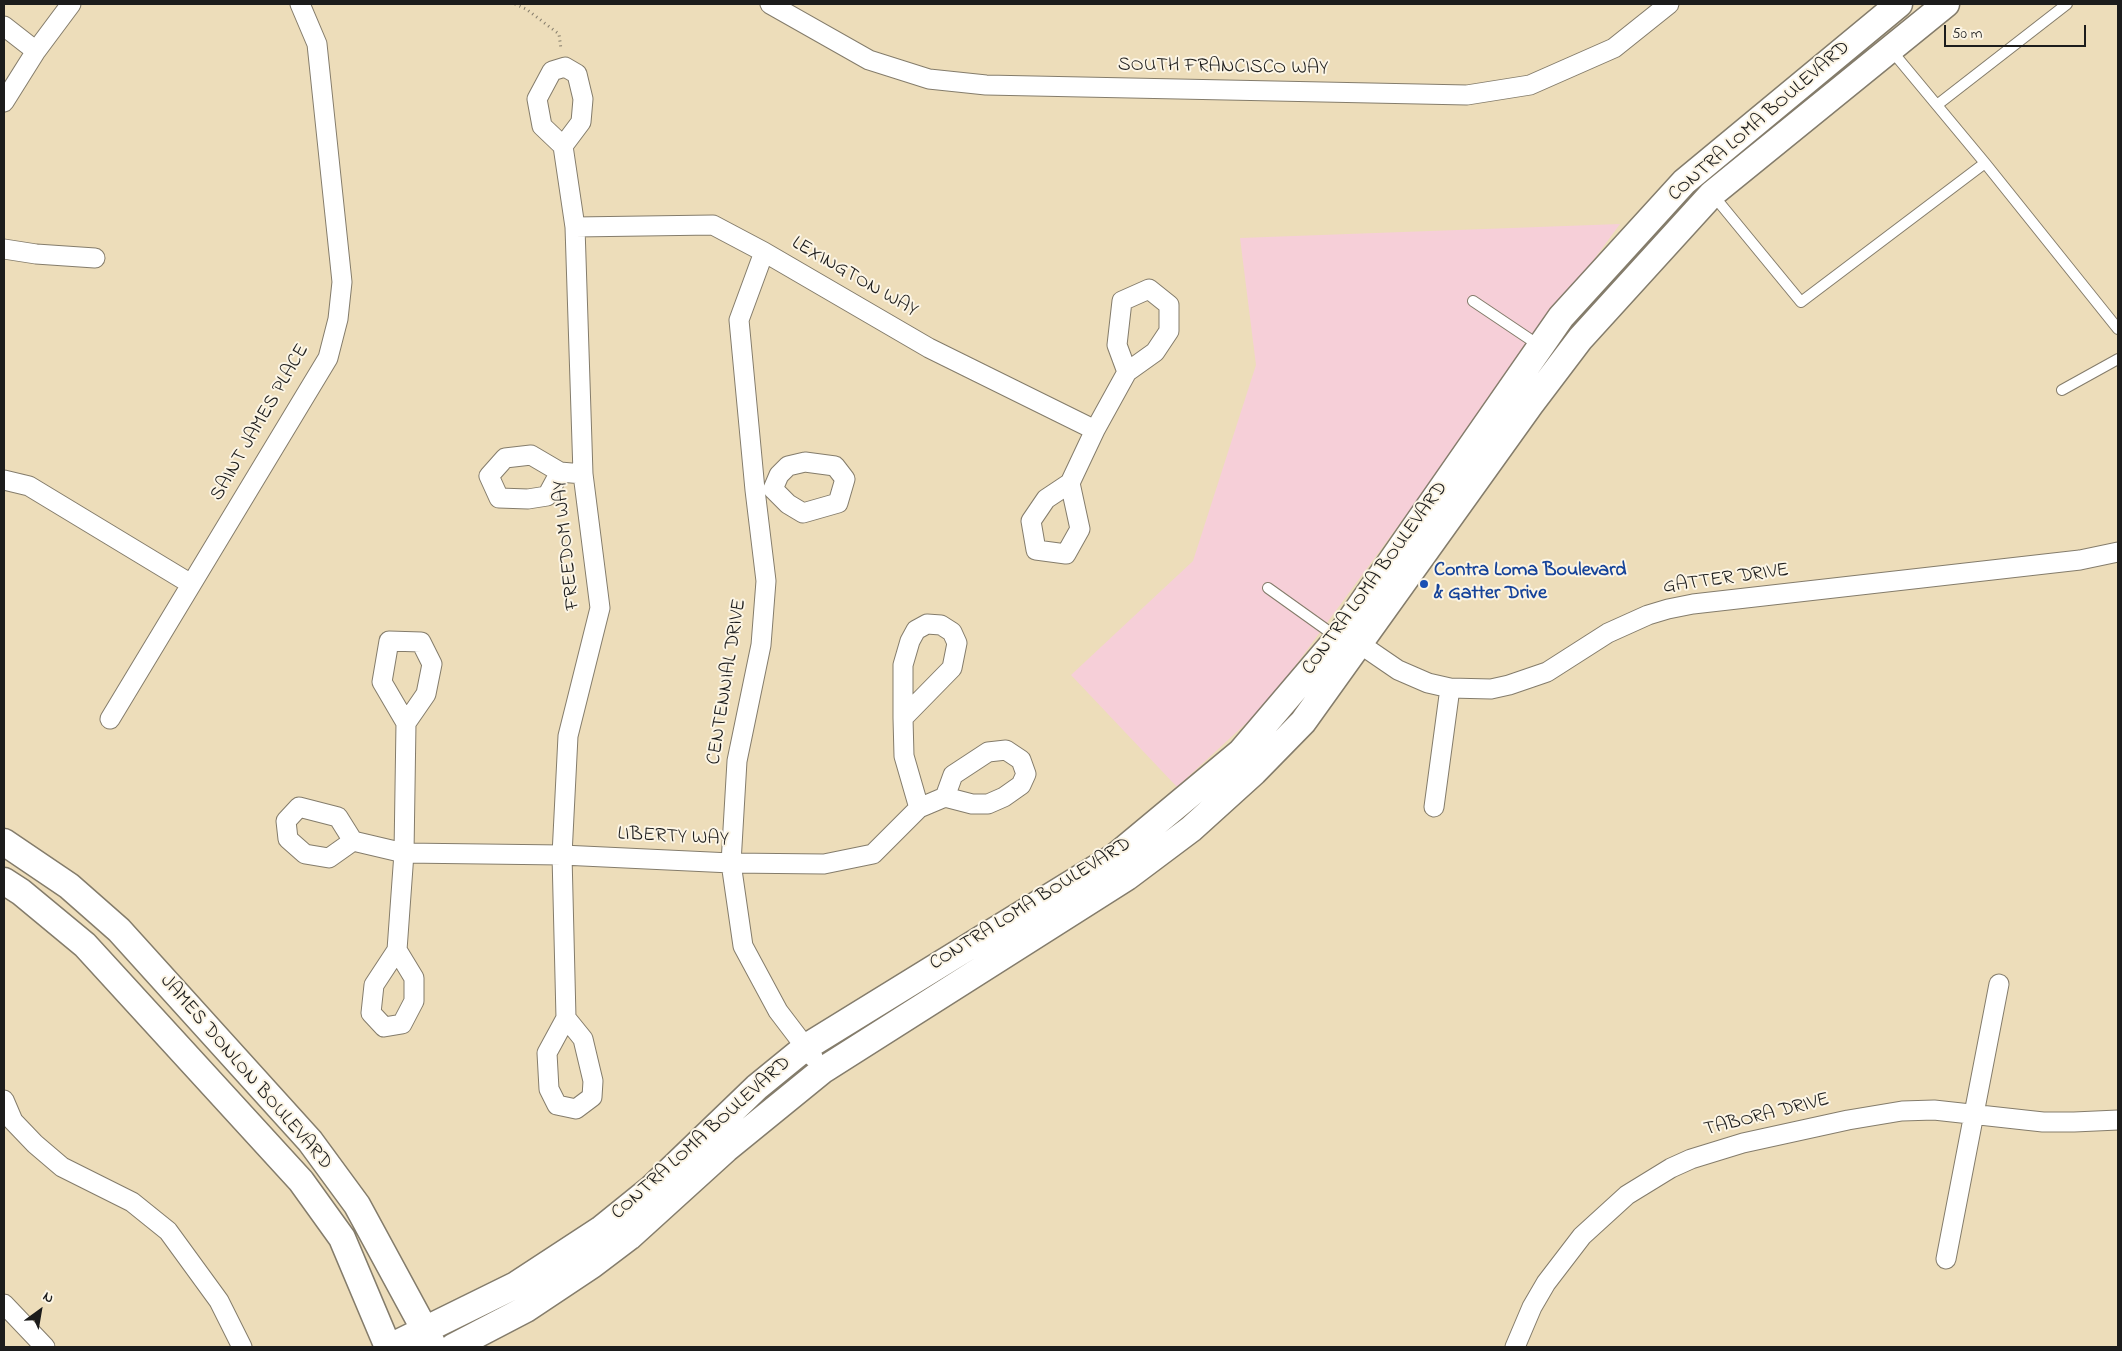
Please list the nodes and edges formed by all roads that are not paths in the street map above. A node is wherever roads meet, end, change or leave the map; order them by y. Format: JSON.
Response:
{"nodes":[{"id":1,"x":71,"y":4,"type":"edge"},
{"id":2,"x":300,"y":4,"type":"edge"},
{"id":3,"x":770,"y":4,"type":"edge"},
{"id":4,"x":1669,"y":4,"type":"edge"},
{"id":5,"x":1899,"y":4,"type":"edge"},
{"id":6,"x":1946,"y":4,"type":"edge"},
{"id":7,"x":2067,"y":4,"type":"edge"},
{"id":8,"x":4,"y":26,"type":"edge"},
{"id":9,"x":1891,"y":49,"type":"junction"},
{"id":10,"x":36,"y":51,"type":"junction"},
{"id":11,"x":4,"y":102,"type":"edge"},
{"id":12,"x":1937,"y":105,"type":"junction"},
{"id":13,"x":563,"y":146,"type":"junction"},
{"id":14,"x":1985,"y":162,"type":"junction"},
{"id":15,"x":1712,"y":194,"type":"junction"},
{"id":16,"x":575,"y":227,"type":"junction"},
{"id":17,"x":4,"y":250,"type":"edge"},
{"id":18,"x":764,"y":252,"type":"junction"},
{"id":19,"x":95,"y":258,"type":"dead end"},
{"id":20,"x":1473,"y":301,"type":"dead end"},
{"id":21,"x":2118,"y":330,"type":"edge"},
{"id":22,"x":1541,"y":347,"type":"junction"},
{"id":23,"x":2118,"y":359,"type":"edge"},
{"id":24,"x":1127,"y":372,"type":"dead end"},
{"id":25,"x":2062,"y":390,"type":"dead end"},
{"id":26,"x":1095,"y":430,"type":"junction"},
{"id":27,"x":560,"y":472,"type":"dead end"},
{"id":28,"x":583,"y":474,"type":"junction"},
{"id":29,"x":4,"y":480,"type":"edge"},
{"id":30,"x":1070,"y":483,"type":"dead end"},
{"id":31,"x":2118,"y":552,"type":"edge"},
{"id":32,"x":192,"y":584,"type":"junction"},
{"id":33,"x":1268,"y":588,"type":"dead end"},
{"id":34,"x":1349,"y":641,"type":"junction"},
{"id":35,"x":1450,"y":688,"type":"junction"},
{"id":36,"x":902,"y":718,"type":"junction"},
{"id":37,"x":110,"y":719,"type":"dead end"},
{"id":38,"x":406,"y":723,"type":"dead end"},
{"id":39,"x":945,"y":798,"type":"dead end"},
{"id":40,"x":1434,"y":807,"type":"dead end"},
{"id":41,"x":919,"y":808,"type":"junction"},
{"id":42,"x":353,"y":841,"type":"dead end"},
{"id":43,"x":4,"y":842,"type":"edge"},
{"id":44,"x":404,"y":853,"type":"junction"},
{"id":45,"x":562,"y":855,"type":"junction"},
{"id":46,"x":731,"y":863,"type":"junction"},
{"id":47,"x":4,"y":881,"type":"edge"},
{"id":48,"x":397,"y":950,"type":"dead end"},
{"id":49,"x":1999,"y":984,"type":"dead end"},
{"id":50,"x":566,"y":1018,"type":"dead end"},
{"id":51,"x":806,"y":1046,"type":"junction"},
{"id":52,"x":823,"y":1070,"type":"junction"},
{"id":53,"x":4,"y":1100,"type":"edge"},
{"id":54,"x":1975,"y":1114,"type":"junction"},
{"id":55,"x":2118,"y":1120,"type":"edge"},
{"id":56,"x":1946,"y":1259,"type":"dead end"},
{"id":57,"x":4,"y":1304,"type":"edge"},
{"id":58,"x":430,"y":1338,"type":"edge"},
{"id":59,"x":45,"y":1347,"type":"edge"},
{"id":60,"x":242,"y":1347,"type":"edge"},
{"id":61,"x":389,"y":1347,"type":"edge"},
{"id":62,"x":453,"y":1347,"type":"edge"},
{"id":63,"x":1515,"y":1347,"type":"edge"}],
"edges":[{"from":1,"to":10,"type":"street"},
{"from":2,"to":32,"type":"street","name":"SAINT JAMES PLACE"},
{"from":3,"to":4,"type":"street","name":"SOUTH FRANCISCO WAY"},
{"from":5,"to":22,"type":"main road","name":"CONTRA LOMA BOULEVARD"},
{"from":6,"to":9,"type":"main road","name":"CONTRA LOMA BOULEVARD"},
{"from":7,"to":12,"type":"lane"},
{"from":8,"to":10,"type":"street"},
{"from":9,"to":12,"type":"lane"},
{"from":9,"to":15,"type":"main road","name":"CONTRA LOMA BOULEVARD"},
{"from":10,"to":11,"type":"street"},
{"from":12,"to":14,"type":"lane"},
{"from":13,"to":13,"type":"street"},
{"from":13,"to":16,"type":"street","name":"FREEDOM WAY"},
{"from":14,"to":15,"type":"lane"},
{"from":14,"to":21,"type":"lane"},
{"from":15,"to":34,"type":"main road","name":"CONTRA LOMA BOULEVARD"},
{"from":16,"to":18,"type":"street","name":"LEXINGTON WAY"},
{"from":16,"to":28,"type":"street","name":"FREEDOM WAY"},
{"from":17,"to":19,"type":"street"},
{"from":18,"to":26,"type":"street","name":"LEXINGTON WAY"},
{"from":18,"to":46,"type":"street","name":"CENTENNIAL DRIVE"},
{"from":20,"to":22,"type":"lane"},
{"from":22,"to":34,"type":"main road","name":"CONTRA LOMA BOULEVARD"},
{"from":23,"to":25,"type":"lane"},
{"from":24,"to":26,"type":"street"},
{"from":26,"to":30,"type":"street"},
{"from":27,"to":28,"type":"street"},
{"from":28,"to":45,"type":"street","name":"FREEDOM WAY"},
{"from":29,"to":32,"type":"street"},
{"from":31,"to":35,"type":"street","name":"GATTER DRIVE"},
{"from":32,"to":37,"type":"street","name":"SAINT JAMES PLACE"},
{"from":33,"to":34,"type":"lane"},
{"from":34,"to":35,"type":"street","name":"GATTER DRIVE"},
{"from":34,"to":51,"type":"main road","name":"CONTRA LOMA BOULEVARD"},
{"from":34,"to":52,"type":"main road","name":"CONTRA LOMA BOULEVARD"},
{"from":35,"to":40,"type":"street"},
{"from":36,"to":36,"type":"street"},
{"from":36,"to":41,"type":"street"},
{"from":38,"to":44,"type":"street"},
{"from":39,"to":41,"type":"street"},
{"from":41,"to":46,"type":"street","name":"LIBERTY WAY"},
{"from":42,"to":44,"type":"street","name":"LIBERTY WAY"},
{"from":43,"to":58,"type":"main road","name":"JAMES DONLON BOULEVARD"},
{"from":44,"to":45,"type":"street","name":"LIBERTY WAY"},
{"from":44,"to":48,"type":"street"},
{"from":45,"to":46,"type":"street","name":"LIBERTY WAY"},
{"from":45,"to":50,"type":"street","name":"FREEDOM WAY"},
{"from":46,"to":51,"type":"street","name":"CENTENNIAL DRIVE"},
{"from":47,"to":61,"type":"main road","name":"JAMES DONLON BOULEVARD"},
{"from":49,"to":54,"type":"street"},
{"from":51,"to":52,"type":"street","name":"CENTENNIAL DRIVE"},
{"from":51,"to":58,"type":"main road","name":"CONTRA LOMA BOULEVARD"},
{"from":52,"to":62,"type":"main road","name":"CONTRA LOMA BOULEVARD"},
{"from":53,"to":60,"type":"street"},
{"from":54,"to":55,"type":"street","name":"TABORA DRIVE"},
{"from":54,"to":56,"type":"street"},
{"from":54,"to":63,"type":"street","name":"TABORA DRIVE"},
{"from":57,"to":59,"type":"street"},
{"from":58,"to":61,"type":"main road","name":"CONTRA LOMA BOULEVARD"}]}
